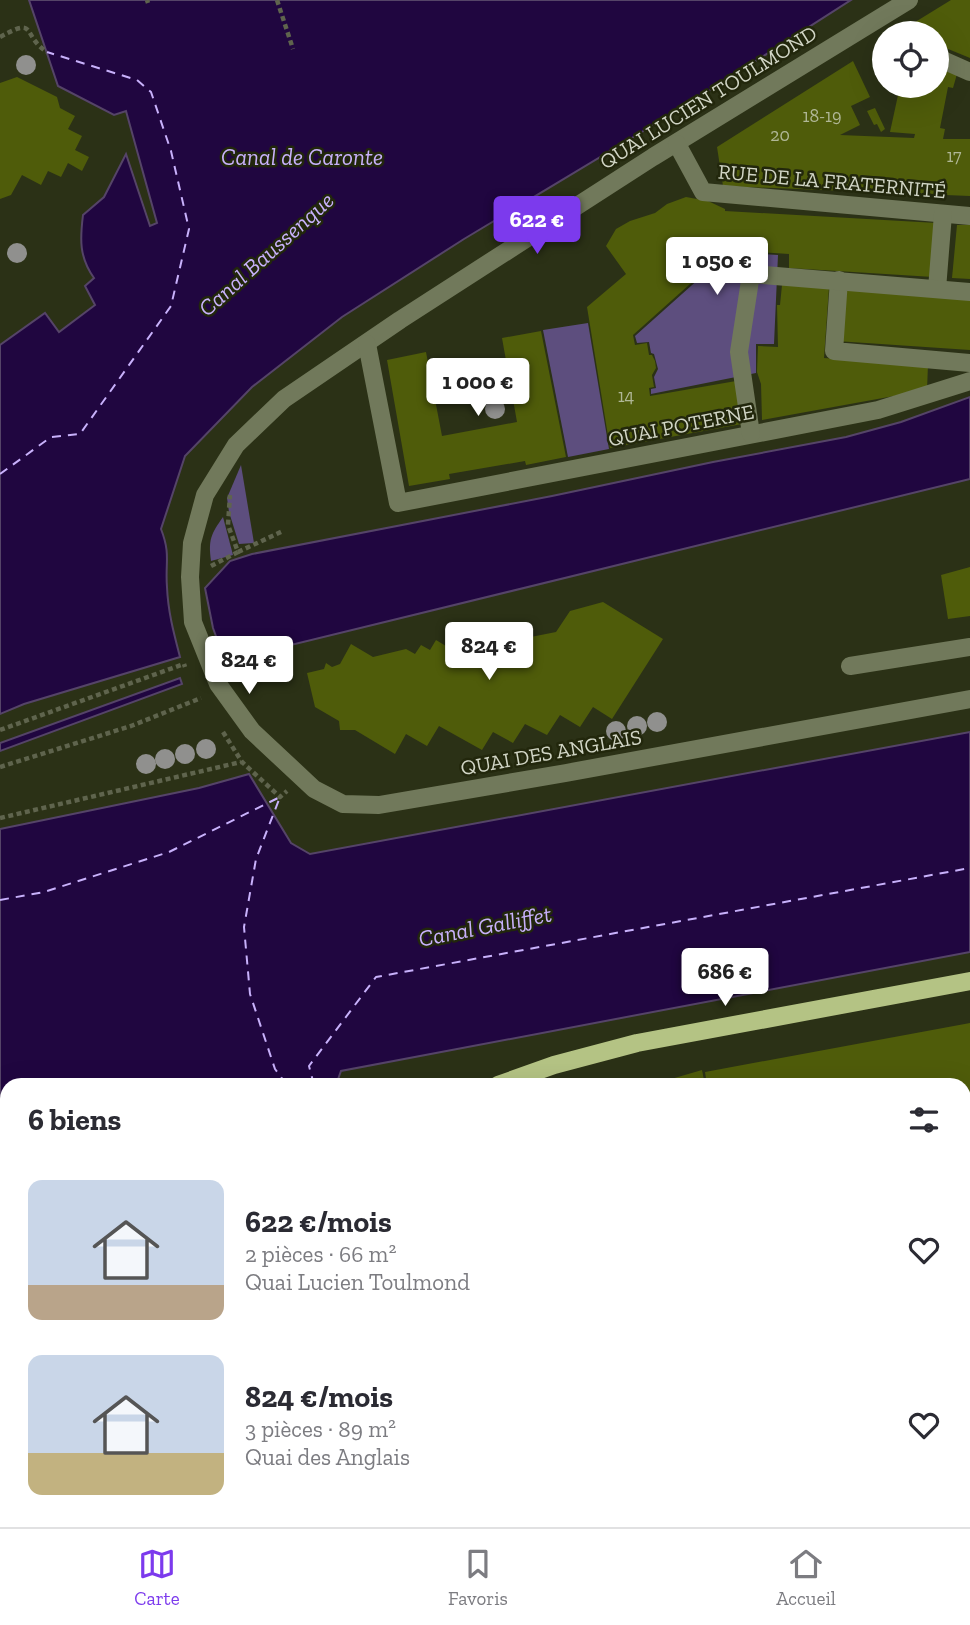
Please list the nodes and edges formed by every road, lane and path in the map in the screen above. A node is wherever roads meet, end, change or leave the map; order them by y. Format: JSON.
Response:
{"nodes":[{"id":1,"x":277,"y":0,"type":"edge"},
{"id":2,"x":909,"y":0,"type":"edge"},
{"id":3,"x":866,"y":25,"type":"junction"},
{"id":4,"x":872,"y":28,"type":"edge"},
{"id":5,"x":0,"y":37,"type":"edge"},
{"id":6,"x":293,"y":49,"type":"dead end"},
{"id":7,"x":47,"y":52,"type":"dead end"},
{"id":8,"x":949,"y":63,"type":"edge"},
{"id":9,"x":970,"y":72,"type":"edge"},
{"id":10,"x":677,"y":144,"type":"junction"},
{"id":11,"x":943,"y":214,"type":"junction"},
{"id":12,"x":970,"y":216,"type":"edge"},
{"id":13,"x":839,"y":280,"type":"junction"},
{"id":14,"x":937,"y":289,"type":"junction"},
{"id":15,"x":970,"y":292,"type":"edge"},
{"id":16,"x":367,"y":344,"type":"junction"},
{"id":17,"x":970,"y":363,"type":"edge"},
{"id":18,"x":970,"y":381,"type":"edge"},
{"id":19,"x":751,"y":434,"type":"junction"},
{"id":20,"x":228,"y":491,"type":"dead end"},
{"id":21,"x":284,"y":531,"type":"dead end"},
{"id":22,"x":238,"y":552,"type":"junction"},
{"id":23,"x":208,"y":568,"type":"dead end"},
{"id":24,"x":970,"y":647,"type":"edge"},
{"id":25,"x":205,"y":656,"type":"joint"},
{"id":26,"x":184,"y":664,"type":"dead end"},
{"id":27,"x":850,"y":666,"type":"dead end"},
{"id":28,"x":201,"y":698,"type":"dead end"},
{"id":29,"x":970,"y":699,"type":"edge"},
{"id":30,"x":0,"y":730,"type":"edge"},
{"id":31,"x":242,"y":762,"type":"dead end"},
{"id":32,"x":0,"y":767,"type":"edge"},
{"id":33,"x":0,"y":818,"type":"edge"},
{"id":34,"x":970,"y":981,"type":"edge"},
{"id":35,"x":518,"y":1078,"type":"edge"}],
"edges":[{"from":1,"to":6,"type":"path"},
{"from":2,"to":3,"type":"street","name":"QUAI LUCIEN TOULMOND"},
{"from":3,"to":4,"type":"street"},
{"from":3,"to":10,"type":"street","name":"QUAI LUCIEN TOULMOND"},
{"from":5,"to":7,"type":"path"},
{"from":8,"to":9,"type":"street"},
{"from":10,"to":11,"type":"street","name":"RUE DE LA FRATERNITÉ"},
{"from":10,"to":16,"type":"street","name":"QUAI LUCIEN TOULMOND"},
{"from":11,"to":12,"type":"street","name":"RUE DE LA FRATERNITÉ"},
{"from":11,"to":14,"type":"street"},
{"from":13,"to":14,"type":"street"},
{"from":13,"to":17,"type":"street"},
{"from":13,"to":19,"type":"street"},
{"from":14,"to":15,"type":"street"},
{"from":16,"to":19,"type":"street","name":"QUAI POTERNE"},
{"from":16,"to":25,"type":"street","name":"QUAI LUCIEN TOULMOND"},
{"from":18,"to":19,"type":"street","name":"QUAI POTERNE"},
{"from":20,"to":22,"type":"path"},
{"from":21,"to":22,"type":"path"},
{"from":22,"to":23,"type":"path"},
{"from":24,"to":27,"type":"street"},
{"from":25,"to":29,"type":"street","name":"QUAI DES ANGLAIS"},
{"from":26,"to":30,"type":"path"},
{"from":28,"to":32,"type":"path"},
{"from":31,"to":33,"type":"path"},
{"from":34,"to":35,"type":"main road"}]}
